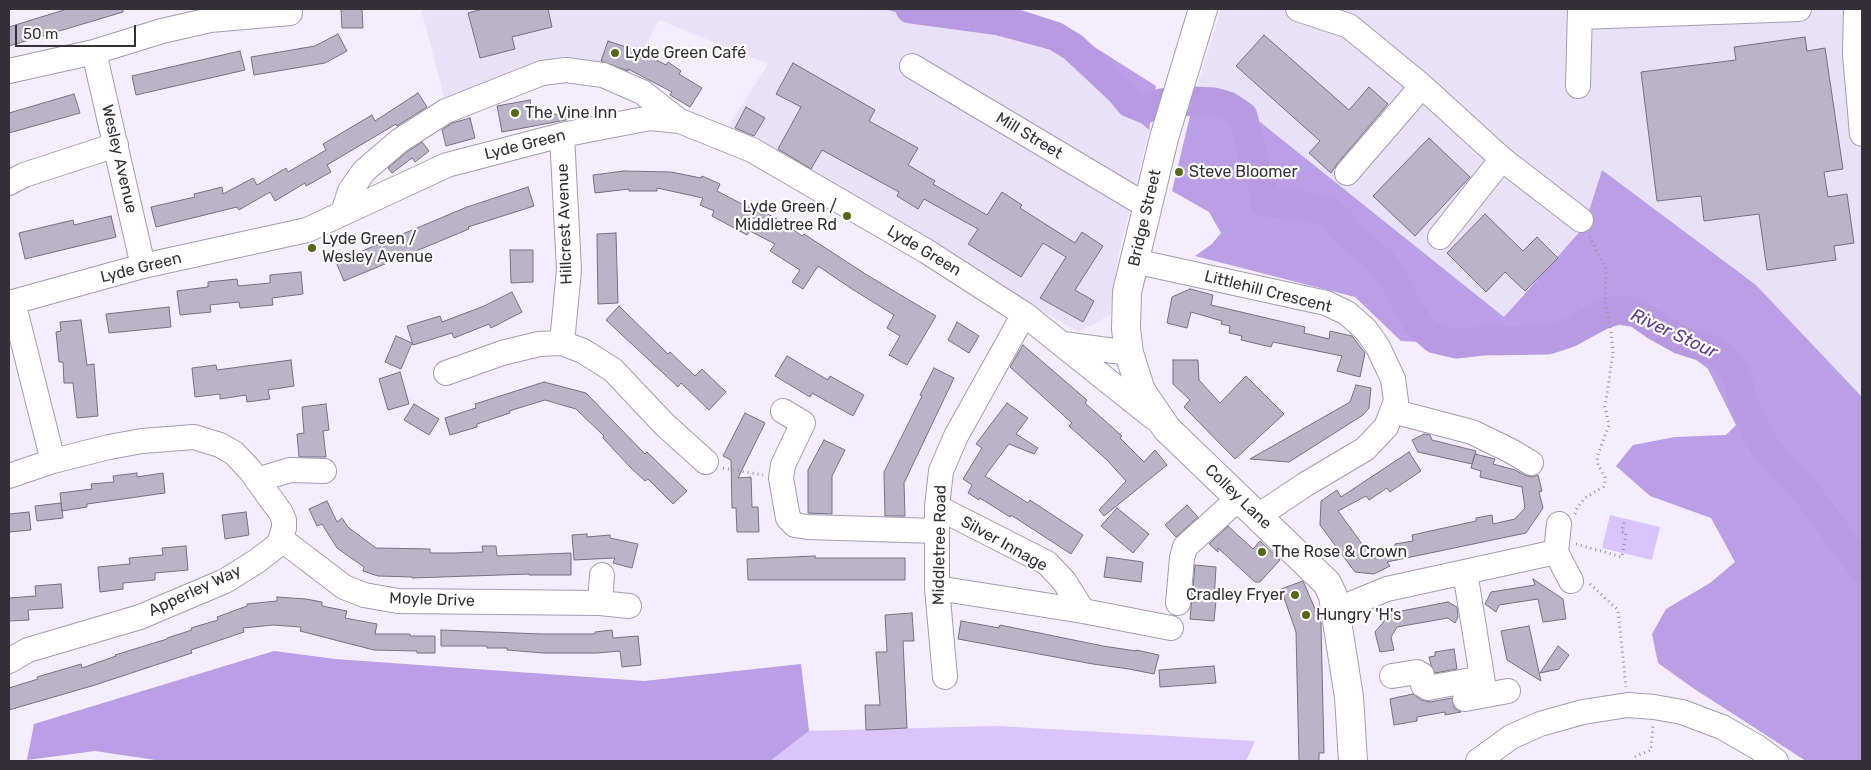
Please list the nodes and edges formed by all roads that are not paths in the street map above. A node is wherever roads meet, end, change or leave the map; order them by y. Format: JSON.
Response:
{"nodes":[{"id":1,"x":1203,"y":9,"type":"edge"},
{"id":2,"x":1298,"y":9,"type":"edge"},
{"id":3,"x":1799,"y":9,"type":"edge"},
{"id":4,"x":1856,"y":9,"type":"edge"},
{"id":5,"x":290,"y":13,"type":"dead end"},
{"id":6,"x":1580,"y":13,"type":"edge"},
{"id":7,"x":94,"y":52,"type":"junction"},
{"id":8,"x":912,"y":66,"type":"dead end"},
{"id":9,"x":9,"y":71,"type":"edge"},
{"id":10,"x":1422,"y":86,"type":"junction"},
{"id":11,"x":1578,"y":86,"type":"dead end"},
{"id":12,"x":680,"y":122,"type":"junction"},
{"id":13,"x":1862,"y":134,"type":"edge"},
{"id":14,"x":562,"y":135,"type":"junction"},
{"id":15,"x":116,"y":145,"type":"junction"},
{"id":16,"x":1502,"y":159,"type":"junction"},
{"id":17,"x":1347,"y":173,"type":"dead end"},
{"id":18,"x":9,"y":183,"type":"edge"},
{"id":19,"x":1147,"y":206,"type":"junction"},
{"id":20,"x":343,"y":214,"type":"junction"},
{"id":21,"x":1585,"y":227,"type":"road end"},
{"id":22,"x":1440,"y":237,"type":"dead end"},
{"id":23,"x":1134,"y":261,"type":"junction"},
{"id":24,"x":143,"y":266,"type":"junction"},
{"id":25,"x":11,"y":302,"type":"edge"},
{"id":26,"x":1024,"y":314,"type":"junction"},
{"id":27,"x":562,"y":343,"type":"junction"},
{"id":28,"x":1063,"y":344,"type":"junction"},
{"id":29,"x":1129,"y":353,"type":"junction"},
{"id":30,"x":446,"y":373,"type":"dead end"},
{"id":31,"x":1392,"y":411,"type":"junction"},
{"id":32,"x":802,"y":421,"type":"dead end"},
{"id":33,"x":1167,"y":428,"type":"junction"},
{"id":34,"x":53,"y":461,"type":"junction"},
{"id":35,"x":706,"y":462,"type":"road end"},
{"id":36,"x":1530,"y":463,"type":"dead end"},
{"id":37,"x":324,"y":470,"type":"dead end"},
{"id":38,"x":9,"y":476,"type":"edge"},
{"id":39,"x":257,"y":480,"type":"junction"},
{"id":40,"x":937,"y":507,"type":"junction"},
{"id":41,"x":1249,"y":507,"type":"junction"},
{"id":42,"x":937,"y":531,"type":"junction"},
{"id":43,"x":281,"y":539,"type":"junction"},
{"id":44,"x":1465,"y":572,"type":"junction"},
{"id":45,"x":602,"y":575,"type":"dead end"},
{"id":46,"x":1571,"y":581,"type":"dead end"},
{"id":47,"x":937,"y":588,"type":"junction"},
{"id":48,"x":1178,"y":603,"type":"dead end"},
{"id":49,"x":600,"y":604,"type":"junction"},
{"id":50,"x":629,"y":606,"type":"dead end"},
{"id":51,"x":1336,"y":610,"type":"junction"},
{"id":52,"x":1083,"y":611,"type":"junction"},
{"id":53,"x":1171,"y":628,"type":"dead end"},
{"id":54,"x":9,"y":661,"type":"edge"},
{"id":55,"x":1392,"y":676,"type":"dead end"},
{"id":56,"x":945,"y":677,"type":"dead end"},
{"id":57,"x":1478,"y":691,"type":"junction"},
{"id":58,"x":1508,"y":691,"type":"dead end"},
{"id":59,"x":1353,"y":761,"type":"edge"},
{"id":60,"x":1478,"y":761,"type":"edge"},
{"id":61,"x":1776,"y":761,"type":"edge"}],
"edges":[{"from":1,"to":19,"type":"main road","name":"Bridge Street"},
{"from":2,"to":10,"type":"street"},
{"from":3,"to":6,"type":"street"},
{"from":4,"to":13,"type":"street"},
{"from":5,"to":7,"type":"street"},
{"from":6,"to":11,"type":"street"},
{"from":7,"to":9,"type":"street"},
{"from":7,"to":15,"type":"street","name":"Wesley Avenue"},
{"from":8,"to":19,"type":"street","name":"Mill Street"},
{"from":10,"to":16,"type":"street"},
{"from":10,"to":17,"type":"street"},
{"from":12,"to":14,"type":"street","name":"Lyde Green"},
{"from":12,"to":20,"type":"street"},
{"from":12,"to":26,"type":"street","name":"Lyde Green"},
{"from":14,"to":20,"type":"street","name":"Lyde Green"},
{"from":14,"to":27,"type":"street","name":"Hillcrest Avenue"},
{"from":15,"to":18,"type":"street"},
{"from":15,"to":24,"type":"street","name":"Wesley Avenue"},
{"from":16,"to":21,"type":"street"},
{"from":16,"to":22,"type":"street"},
{"from":19,"to":23,"type":"main road","name":"Bridge Street"},
{"from":20,"to":24,"type":"street","name":"Lyde Green"},
{"from":23,"to":29,"type":"main road","name":"Bridge Street"},
{"from":23,"to":31,"type":"street","name":"Littlehill Crescent"},
{"from":24,"to":25,"type":"street","name":"Lyde Green"},
{"from":25,"to":34,"type":"street"},
{"from":26,"to":28,"type":"street","name":"Lyde Green"},
{"from":26,"to":40,"type":"street","name":"Middletree Road"},
{"from":27,"to":30,"type":"street"},
{"from":27,"to":35,"type":"street"},
{"from":28,"to":29,"type":"street","name":"Lyde Green"},
{"from":28,"to":33,"type":"street","name":"Lyde Green"},
{"from":29,"to":33,"type":"main road","name":"Colley Lane"},
{"from":31,"to":36,"type":"street"},
{"from":31,"to":41,"type":"street","name":"Littlehill Crescent"},
{"from":32,"to":42,"type":"street"},
{"from":33,"to":41,"type":"main road","name":"Colley Lane"},
{"from":34,"to":38,"type":"street"},
{"from":34,"to":39,"type":"street"},
{"from":37,"to":39,"type":"street"},
{"from":39,"to":43,"type":"street"},
{"from":40,"to":42,"type":"street","name":"Middletree Road"},
{"from":40,"to":52,"type":"street","name":"Silver Innage"},
{"from":41,"to":48,"type":"street","name":"Littlehill Crescent"},
{"from":41,"to":51,"type":"main road","name":"Colley Lane"},
{"from":42,"to":47,"type":"street","name":"Middletree Road"},
{"from":43,"to":49,"type":"street","name":"Moyle Drive"},
{"from":43,"to":54,"type":"street","name":"Apperley Way"},
{"from":44,"to":46,"type":"street"},
{"from":44,"to":51,"type":"street"},
{"from":44,"to":57,"type":"street"},
{"from":45,"to":49,"type":"street"},
{"from":47,"to":52,"type":"street"},
{"from":47,"to":56,"type":"street","name":"Middletree Road"},
{"from":49,"to":50,"type":"street","name":"Moyle Drive"},
{"from":51,"to":59,"type":"main road","name":"Colley Lane"},
{"from":52,"to":53,"type":"street"},
{"from":55,"to":57,"type":"street"},
{"from":57,"to":58,"type":"street"},
{"from":60,"to":61,"type":"street"}]}
